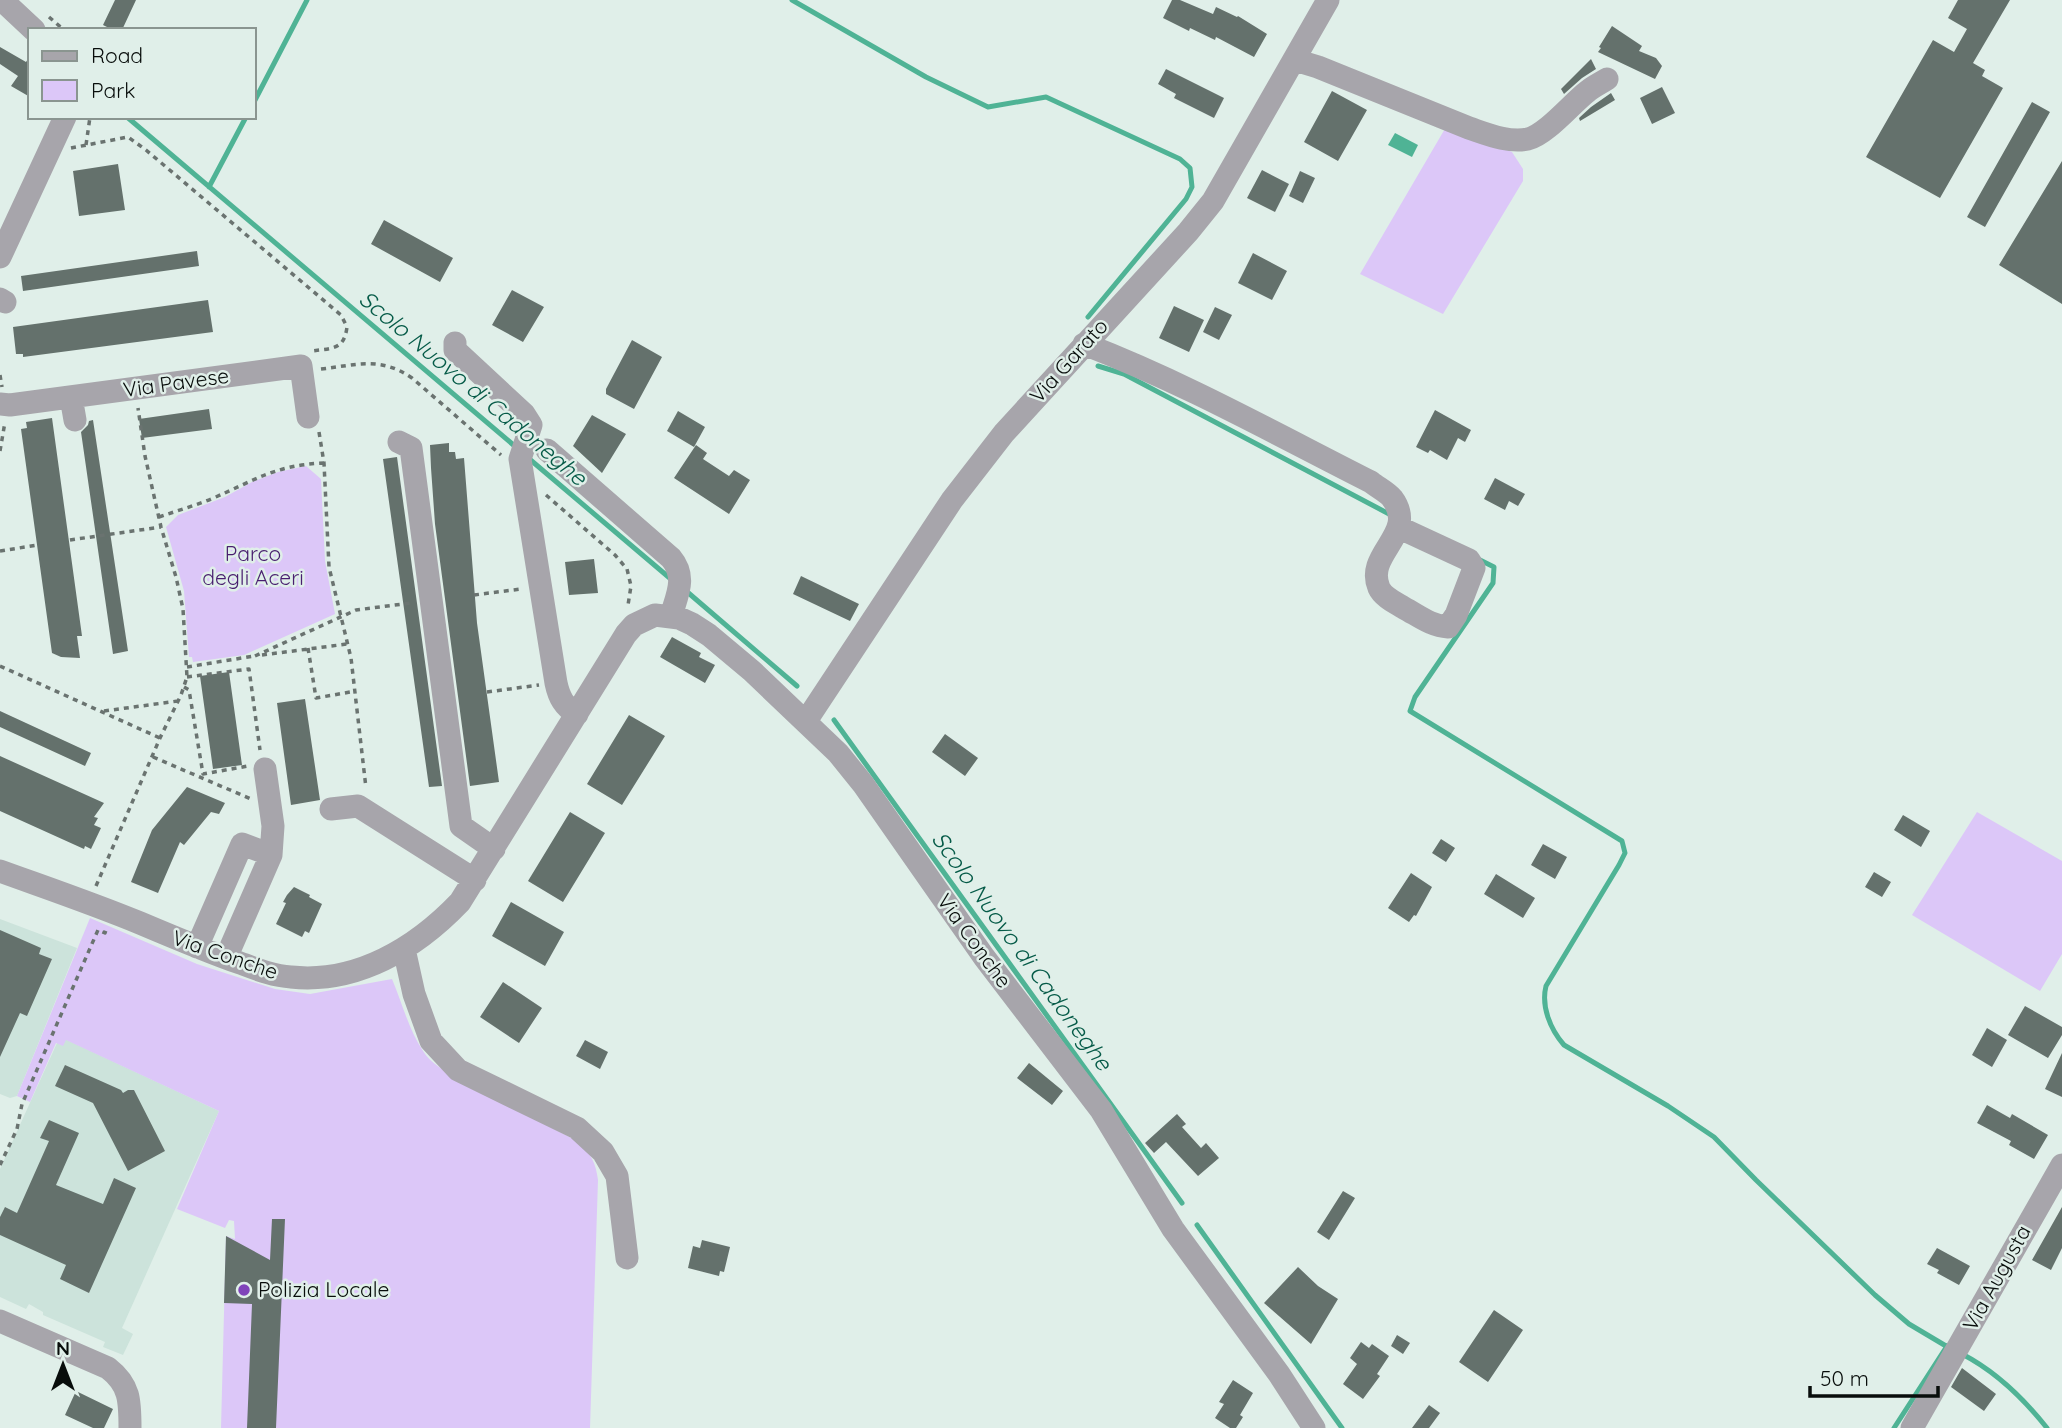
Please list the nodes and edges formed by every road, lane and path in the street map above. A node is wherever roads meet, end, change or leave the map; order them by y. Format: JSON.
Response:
{"nodes":[{"id":1,"x":2,"y":0,"type":"edge"},
{"id":2,"x":1328,"y":0,"type":"edge"},
{"id":3,"x":32,"y":28,"type":"edge"},
{"id":4,"x":1295,"y":60,"type":"junction"},
{"id":5,"x":1607,"y":79,"type":"dead end"},
{"id":6,"x":64,"y":119,"type":"edge"},
{"id":7,"x":90,"y":119,"type":"edge"},
{"id":8,"x":86,"y":145,"type":"junction"},
{"id":9,"x":70,"y":148,"type":"dead end"},
{"id":10,"x":0,"y":257,"type":"edge"},
{"id":11,"x":455,"y":343,"type":"dead end"},
{"id":12,"x":1084,"y":344,"type":"junction"},
{"id":13,"x":311,"y":351,"type":"dead end"},
{"id":14,"x":136,"y":388,"type":"junction"},
{"id":15,"x":71,"y":397,"type":"junction"},
{"id":16,"x":0,"y":404,"type":"edge"},
{"id":17,"x":308,"y":417,"type":"joint"},
{"id":18,"x":75,"y":420,"type":"dead end"},
{"id":19,"x":399,"y":442,"type":"dead end"},
{"id":20,"x":547,"y":450,"type":"dead end"},
{"id":21,"x":324,"y":463,"type":"junction"},
{"id":22,"x":159,"y":517,"type":"junction"},
{"id":23,"x":161,"y":527,"type":"junction"},
{"id":24,"x":1399,"y":528,"type":"junction"},
{"id":25,"x":70,"y":540,"type":"dead end"},
{"id":26,"x":38,"y":545,"type":"dead end"},
{"id":27,"x":0,"y":551,"type":"edge"},
{"id":28,"x":541,"y":587,"type":"junction"},
{"id":29,"x":474,"y":595,"type":"dead end"},
{"id":30,"x":432,"y":601,"type":"junction"},
{"id":31,"x":340,"y":616,"type":"junction"},
{"id":32,"x":671,"y":616,"type":"junction"},
{"id":33,"x":347,"y":644,"type":"junction"},
{"id":34,"x":308,"y":648,"type":"junction"},
{"id":35,"x":254,"y":656,"type":"junction"},
{"id":36,"x":0,"y":666,"type":"edge"},
{"id":37,"x":187,"y":667,"type":"junction"},
{"id":38,"x":187,"y":677,"type":"junction"},
{"id":39,"x":556,"y":683,"type":"junction"},
{"id":40,"x":184,"y":687,"type":"junction"},
{"id":41,"x":356,"y":691,"type":"junction"},
{"id":42,"x":486,"y":692,"type":"dead end"},
{"id":43,"x":178,"y":701,"type":"junction"},
{"id":44,"x":102,"y":711,"type":"junction"},
{"id":45,"x":577,"y":714,"type":"junction"},
{"id":46,"x":806,"y":720,"type":"junction"},
{"id":47,"x":160,"y":738,"type":"junction"},
{"id":48,"x":153,"y":758,"type":"junction"},
{"id":49,"x":259,"y":761,"type":"junction"},
{"id":50,"x":202,"y":776,"type":"junction"},
{"id":51,"x":261,"y":803,"type":"dead end"},
{"id":52,"x":331,"y":809,"type":"dead end"},
{"id":53,"x":369,"y":813,"type":"junction"},
{"id":54,"x":494,"y":849,"type":"junction"},
{"id":55,"x":271,"y":855,"type":"junction"},
{"id":56,"x":0,"y":871,"type":"edge"},
{"id":57,"x":475,"y":880,"type":"junction"},
{"id":58,"x":95,"y":889,"type":"dead end"},
{"id":59,"x":105,"y":933,"type":"dead end"},
{"id":60,"x":197,"y":947,"type":"junction"},
{"id":61,"x":404,"y":950,"type":"junction"},
{"id":62,"x":226,"y":958,"type":"junction"},
{"id":63,"x":0,"y":1165,"type":"edge"},
{"id":64,"x":2062,"y":1165,"type":"edge"},
{"id":65,"x":627,"y":1258,"type":"dead end"},
{"id":66,"x":0,"y":1321,"type":"edge"},
{"id":67,"x":130,"y":1428,"type":"edge"},
{"id":68,"x":1314,"y":1428,"type":"edge"},
{"id":69,"x":1912,"y":1428,"type":"edge"}],
"edges":[{"from":1,"to":3,"type":"street"},
{"from":2,"to":4,"type":"street","name":"Via Garato"},
{"from":4,"to":5,"type":"street"},
{"from":4,"to":12,"type":"street","name":"Via Garato"},
{"from":6,"to":10,"type":"street"},
{"from":7,"to":8,"type":"path"},
{"from":8,"to":9,"type":"path"},
{"from":8,"to":13,"type":"path"},
{"from":11,"to":28,"type":"street"},
{"from":12,"to":24,"type":"street"},
{"from":12,"to":46,"type":"street","name":"Via Garato"},
{"from":14,"to":15,"type":"street","name":"Via Pavese"},
{"from":14,"to":17,"type":"street","name":"Via Pavese"},
{"from":14,"to":22,"type":"path"},
{"from":15,"to":16,"type":"street","name":"Via Pavese"},
{"from":15,"to":18,"type":"street"},
{"from":17,"to":21,"type":"path"},
{"from":19,"to":30,"type":"street"},
{"from":20,"to":32,"type":"street"},
{"from":21,"to":22,"type":"path"},
{"from":21,"to":31,"type":"path"},
{"from":22,"to":23,"type":"path"},
{"from":23,"to":25,"type":"path"},
{"from":23,"to":37,"type":"path"},
{"from":24,"to":24,"type":"street"},
{"from":26,"to":27,"type":"path"},
{"from":28,"to":29,"type":"path"},
{"from":28,"to":39,"type":"street"},
{"from":30,"to":31,"type":"path"},
{"from":30,"to":54,"type":"street"},
{"from":31,"to":33,"type":"path"},
{"from":31,"to":35,"type":"path"},
{"from":32,"to":45,"type":"street","name":"Via Conche"},
{"from":32,"to":46,"type":"street","name":"Via Conche"},
{"from":33,"to":34,"type":"path"},
{"from":33,"to":41,"type":"path"},
{"from":34,"to":35,"type":"path"},
{"from":34,"to":41,"type":"path"},
{"from":35,"to":37,"type":"path"},
{"from":36,"to":44,"type":"path"},
{"from":37,"to":38,"type":"path"},
{"from":38,"to":40,"type":"path"},
{"from":38,"to":49,"type":"path"},
{"from":39,"to":42,"type":"path"},
{"from":39,"to":45,"type":"street"},
{"from":40,"to":43,"type":"path"},
{"from":40,"to":50,"type":"path"},
{"from":41,"to":53,"type":"path"},
{"from":43,"to":44,"type":"path"},
{"from":43,"to":47,"type":"path"},
{"from":44,"to":47,"type":"path"},
{"from":45,"to":54,"type":"street","name":"Via Conche"},
{"from":46,"to":68,"type":"street","name":"Via Conche"},
{"from":47,"to":48,"type":"path"},
{"from":48,"to":50,"type":"path"},
{"from":48,"to":58,"type":"path"},
{"from":49,"to":50,"type":"path"},
{"from":49,"to":55,"type":"street"},
{"from":50,"to":51,"type":"path"},
{"from":52,"to":53,"type":"street"},
{"from":53,"to":57,"type":"street"},
{"from":54,"to":57,"type":"street","name":"Via Conche"},
{"from":55,"to":60,"type":"street"},
{"from":55,"to":62,"type":"street"},
{"from":56,"to":60,"type":"street","name":"Via Conche"},
{"from":57,"to":61,"type":"street","name":"Via Conche"},
{"from":59,"to":63,"type":"path"},
{"from":60,"to":62,"type":"street","name":"Via Conche"},
{"from":61,"to":62,"type":"street","name":"Via Conche"},
{"from":61,"to":65,"type":"street"},
{"from":64,"to":69,"type":"street","name":"Via Augusta"},
{"from":66,"to":67,"type":"street"}]}
